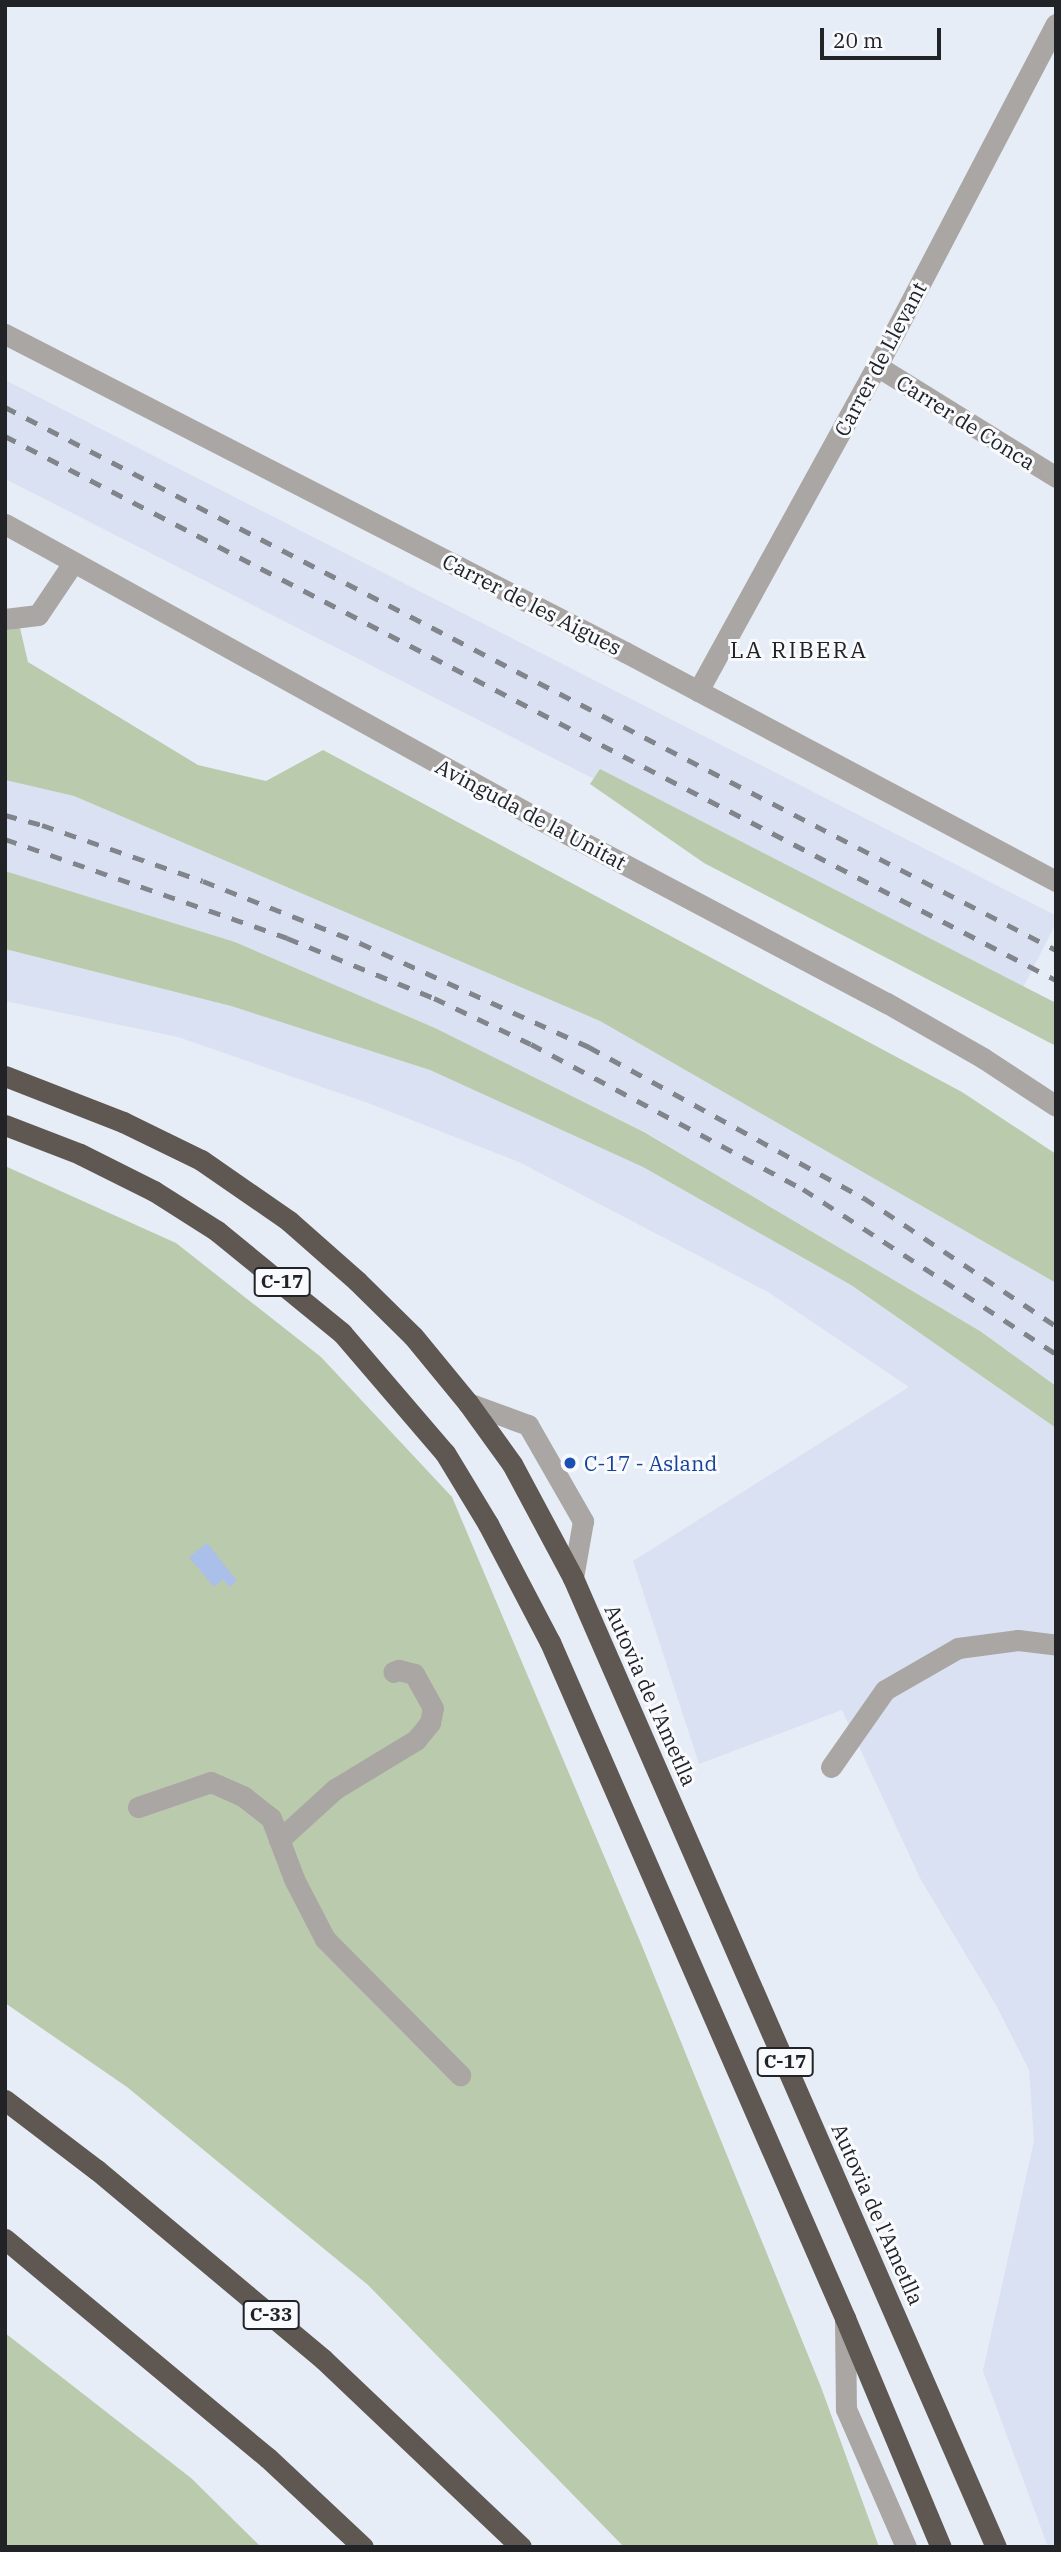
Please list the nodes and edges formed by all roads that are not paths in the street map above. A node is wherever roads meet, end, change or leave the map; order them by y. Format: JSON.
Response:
{"nodes":[{"id":1,"x":1056,"y":24,"type":"edge"},
{"id":2,"x":5,"y":334,"type":"edge"},
{"id":3,"x":877,"y":366,"type":"junction"},
{"id":4,"x":1056,"y":477,"type":"edge"},
{"id":5,"x":5,"y":524,"type":"edge"},
{"id":6,"x":73,"y":563,"type":"junction"},
{"id":7,"x":5,"y":619,"type":"edge"},
{"id":8,"x":698,"y":691,"type":"junction"},
{"id":9,"x":1056,"y":881,"type":"edge"},
{"id":10,"x":5,"y":1076,"type":"edge"},
{"id":11,"x":1056,"y":1106,"type":"edge"},
{"id":12,"x":5,"y":1125,"type":"edge"},
{"id":13,"x":468,"y":1403,"type":"junction"},
{"id":14,"x":573,"y":1578,"type":"junction"},
{"id":15,"x":1056,"y":1645,"type":"edge"},
{"id":16,"x":393,"y":1672,"type":"dead end"},
{"id":17,"x":831,"y":1767,"type":"dead end"},
{"id":18,"x":138,"y":1807,"type":"dead end"},
{"id":19,"x":279,"y":1840,"type":"junction"},
{"id":20,"x":460,"y":2075,"type":"dead end"},
{"id":21,"x":5,"y":2100,"type":"edge"},
{"id":22,"x":5,"y":2239,"type":"edge"},
{"id":23,"x":845,"y":2318,"type":"junction"},
{"id":24,"x":363,"y":2547,"type":"edge"},
{"id":25,"x":522,"y":2547,"type":"edge"},
{"id":26,"x":906,"y":2547,"type":"edge"},
{"id":27,"x":941,"y":2547,"type":"edge"},
{"id":28,"x":996,"y":2547,"type":"edge"}],
"edges":[{"from":1,"to":3,"type":"street","name":"Carrer de Llevant"},
{"from":2,"to":8,"type":"street","name":"Carrer de les Aigues"},
{"from":3,"to":4,"type":"street","name":"Carrer de Conca"},
{"from":3,"to":8,"type":"street","name":"Carrer de Llevant"},
{"from":5,"to":6,"type":"street","name":"Avinguda de la Unitat"},
{"from":6,"to":7,"type":"street"},
{"from":6,"to":11,"type":"street","name":"Avinguda de la Unitat"},
{"from":8,"to":9,"type":"street","name":"Carrer de les Aigues"},
{"from":10,"to":13,"type":"highway","name":"Autovia de l'Ametlla","number":"C-17"},
{"from":12,"to":23,"type":"highway","number":"C-17"},
{"from":13,"to":14,"type":"highway","name":"Autovia de l'Ametlla","number":"C-17"},
{"from":13,"to":14,"type":"street"},
{"from":14,"to":28,"type":"highway","name":"Autovia de l'Ametlla","number":"C-17"},
{"from":15,"to":17,"type":"street"},
{"from":16,"to":19,"type":"street"},
{"from":18,"to":19,"type":"street"},
{"from":19,"to":20,"type":"street"},
{"from":21,"to":25,"type":"highway","number":"C-33"},
{"from":22,"to":24,"type":"highway"},
{"from":23,"to":26,"type":"street"},
{"from":23,"to":27,"type":"highway","number":"C-17"}]}
